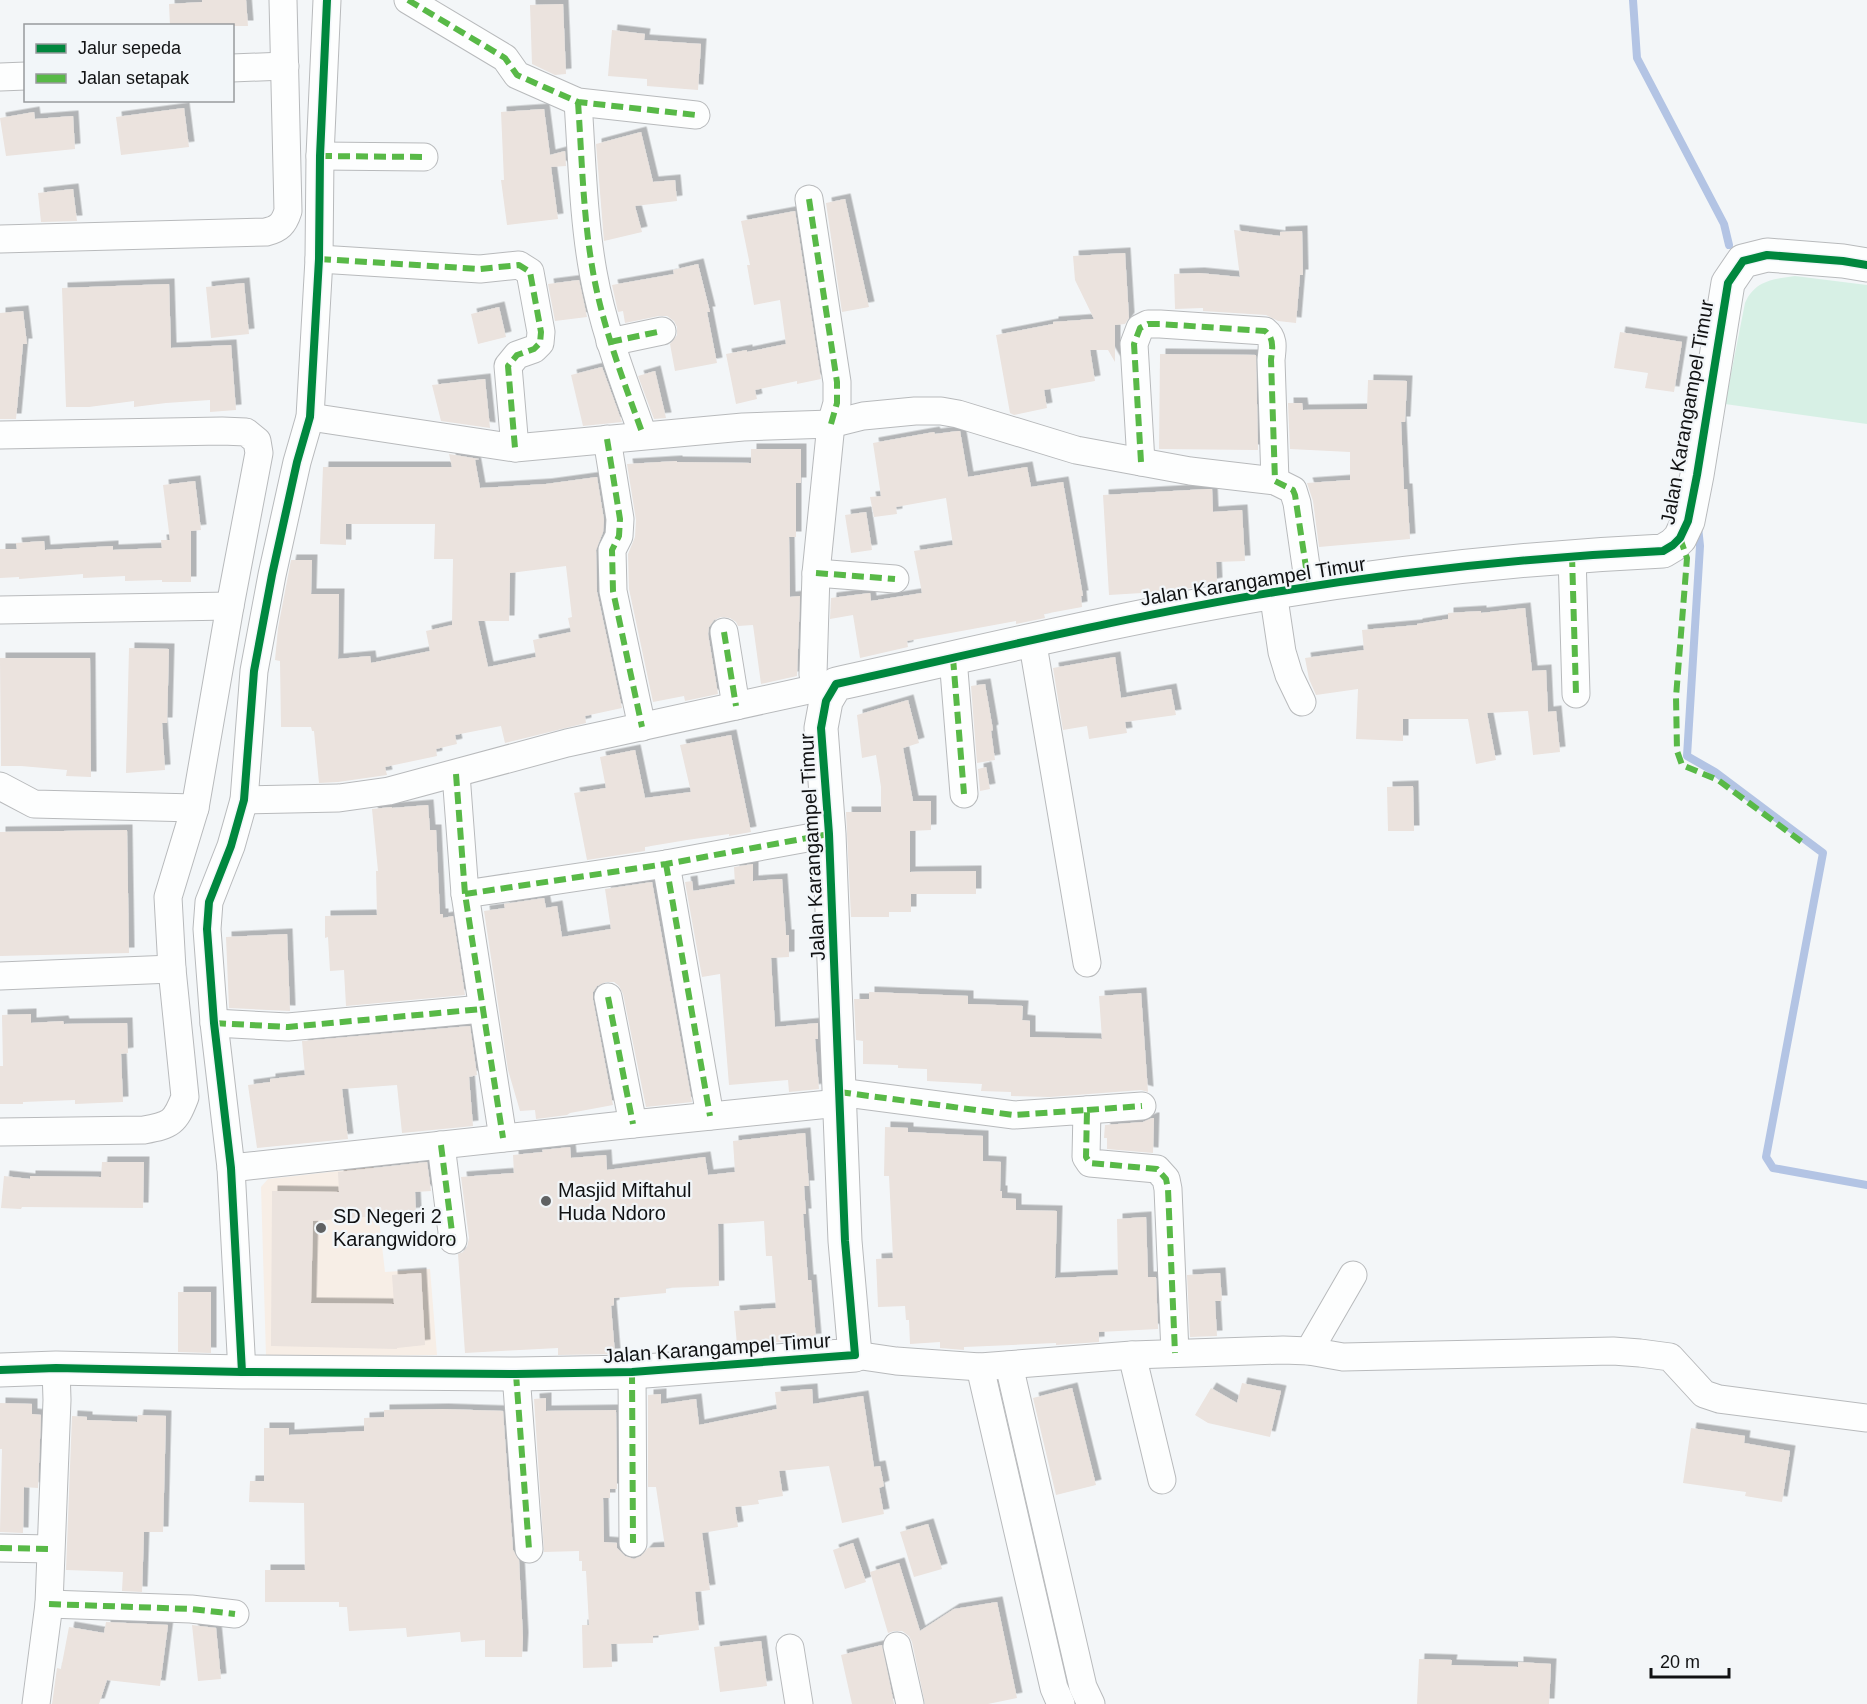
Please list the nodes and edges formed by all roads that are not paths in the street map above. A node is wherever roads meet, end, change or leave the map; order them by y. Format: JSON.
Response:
{"nodes":[{"id":1,"x":284,"y":0,"type":"edge"},
{"id":2,"x":327,"y":0,"type":"edge"},
{"id":3,"x":408,"y":0,"type":"edge"},
{"id":4,"x":285,"y":66,"type":"junction"},
{"id":5,"x":234,"y":68,"type":"edge"},
{"id":6,"x":24,"y":76,"type":"edge"},
{"id":7,"x":0,"y":77,"type":"edge"},
{"id":8,"x":578,"y":102,"type":"junction"},
{"id":9,"x":696,"y":115,"type":"dead end"},
{"id":10,"x":320,"y":156,"type":"junction"},
{"id":11,"x":424,"y":157,"type":"dead end"},
{"id":12,"x":808,"y":199,"type":"dead end"},
{"id":13,"x":0,"y":239,"type":"edge"},
{"id":14,"x":319,"y":259,"type":"junction"},
{"id":15,"x":1867,"y":265,"type":"edge"},
{"id":16,"x":662,"y":331,"type":"dead end"},
{"id":17,"x":610,"y":342,"type":"junction"},
{"id":18,"x":310,"y":417,"type":"junction"},
{"id":19,"x":831,"y":424,"type":"junction"},
{"id":20,"x":0,"y":435,"type":"edge"},
{"id":21,"x":643,"y":435,"type":"junction"},
{"id":22,"x":607,"y":439,"type":"junction"},
{"id":23,"x":515,"y":448,"type":"junction"},
{"id":24,"x":1141,"y":462,"type":"junction"},
{"id":25,"x":1275,"y":481,"type":"junction"},
{"id":26,"x":1572,"y":555,"type":"junction"},
{"id":27,"x":816,"y":573,"type":"junction"},
{"id":28,"x":895,"y":579,"type":"dead end"},
{"id":29,"x":1309,"y":586,"type":"junction"},
{"id":30,"x":1273,"y":592,"type":"junction"},
{"id":31,"x":230,"y":606,"type":"junction"},
{"id":32,"x":0,"y":610,"type":"edge"},
{"id":33,"x":724,"y":632,"type":"dead end"},
{"id":34,"x":1032,"y":639,"type":"junction"},
{"id":35,"x":953,"y":658,"type":"junction"},
{"id":36,"x":826,"y":686,"type":"junction"},
{"id":37,"x":1576,"y":694,"type":"dead end"},
{"id":38,"x":1302,"y":702,"type":"dead end"},
{"id":39,"x":736,"y":706,"type":"junction"},
{"id":40,"x":642,"y":727,"type":"junction"},
{"id":41,"x":456,"y":774,"type":"junction"},
{"id":42,"x":0,"y":786,"type":"edge"},
{"id":43,"x":964,"y":794,"type":"dead end"},
{"id":44,"x":244,"y":800,"type":"junction"},
{"id":45,"x":195,"y":808,"type":"junction"},
{"id":46,"x":829,"y":834,"type":"junction"},
{"id":47,"x":666,"y":864,"type":"junction"},
{"id":48,"x":465,"y":894,"type":"junction"},
{"id":49,"x":1087,"y":963,"type":"dead end"},
{"id":50,"x":172,"y":969,"type":"junction"},
{"id":51,"x":0,"y":976,"type":"edge"},
{"id":52,"x":608,"y":997,"type":"dead end"},
{"id":53,"x":482,"y":1009,"type":"junction"},
{"id":54,"x":214,"y":1023,"type":"junction"},
{"id":55,"x":839,"y":1098,"type":"junction"},
{"id":56,"x":1142,"y":1106,"type":"dead end"},
{"id":57,"x":1087,"y":1110,"type":"junction"},
{"id":58,"x":710,"y":1116,"type":"junction"},
{"id":59,"x":633,"y":1124,"type":"junction"},
{"id":60,"x":0,"y":1132,"type":"edge"},
{"id":61,"x":503,"y":1138,"type":"junction"},
{"id":62,"x":441,"y":1145,"type":"junction"},
{"id":63,"x":231,"y":1168,"type":"junction"},
{"id":64,"x":453,"y":1240,"type":"dead end"},
{"id":65,"x":1353,"y":1275,"type":"dead end"},
{"id":66,"x":1309,"y":1351,"type":"junction"},
{"id":67,"x":1175,"y":1353,"type":"junction"},
{"id":68,"x":855,"y":1355,"type":"junction"},
{"id":69,"x":1132,"y":1355,"type":"junction"},
{"id":70,"x":1009,"y":1365,"type":"junction"},
{"id":71,"x":980,"y":1367,"type":"junction"},
{"id":72,"x":56,"y":1368,"type":"junction"},
{"id":73,"x":0,"y":1370,"type":"edge"},
{"id":74,"x":242,"y":1372,"type":"junction"},
{"id":75,"x":632,"y":1372,"type":"junction"},
{"id":76,"x":516,"y":1374,"type":"junction"},
{"id":77,"x":1867,"y":1418,"type":"edge"},
{"id":78,"x":1162,"y":1480,"type":"dead end"},
{"id":79,"x":633,"y":1543,"type":"dead end"},
{"id":80,"x":0,"y":1548,"type":"edge"},
{"id":81,"x":50,"y":1549,"type":"junction"},
{"id":82,"x":529,"y":1549,"type":"dead end"},
{"id":83,"x":49,"y":1604,"type":"junction"},
{"id":84,"x":235,"y":1614,"type":"dead end"},
{"id":85,"x":897,"y":1646,"type":"dead end"},
{"id":86,"x":790,"y":1648,"type":"dead end"},
{"id":87,"x":1056,"y":1699,"type":"edge"},
{"id":88,"x":36,"y":1704,"type":"edge"},
{"id":89,"x":799,"y":1704,"type":"edge"},
{"id":90,"x":910,"y":1704,"type":"edge"},
{"id":91,"x":1091,"y":1704,"type":"edge"}],
"edges":[{"from":1,"to":4,"type":"street"},
{"from":2,"to":10,"type":"street"},
{"from":3,"to":8,"type":"street"},
{"from":4,"to":5,"type":"street"},
{"from":4,"to":13,"type":"street"},
{"from":6,"to":7,"type":"street"},
{"from":8,"to":9,"type":"street"},
{"from":8,"to":17,"type":"street"},
{"from":10,"to":11,"type":"street"},
{"from":10,"to":14,"type":"street"},
{"from":12,"to":19,"type":"street"},
{"from":14,"to":18,"type":"street"},
{"from":14,"to":23,"type":"street"},
{"from":15,"to":26,"type":"street","name":"Jalan Karangampel Timur"},
{"from":16,"to":17,"type":"street"},
{"from":17,"to":21,"type":"street"},
{"from":18,"to":23,"type":"street"},
{"from":18,"to":44,"type":"street"},
{"from":19,"to":21,"type":"street"},
{"from":19,"to":24,"type":"street"},
{"from":19,"to":27,"type":"street"},
{"from":20,"to":31,"type":"street"},
{"from":21,"to":22,"type":"street"},
{"from":22,"to":23,"type":"street"},
{"from":22,"to":40,"type":"street"},
{"from":24,"to":25,"type":"street"},
{"from":24,"to":25,"type":"street"},
{"from":25,"to":29,"type":"street"},
{"from":26,"to":29,"type":"street","name":"Jalan Karangampel Timur"},
{"from":26,"to":37,"type":"street"},
{"from":27,"to":28,"type":"street"},
{"from":27,"to":36,"type":"street"},
{"from":29,"to":30,"type":"street","name":"Jalan Karangampel Timur"},
{"from":30,"to":34,"type":"street","name":"Jalan Karangampel Timur"},
{"from":30,"to":38,"type":"street"},
{"from":31,"to":32,"type":"street"},
{"from":31,"to":45,"type":"street"},
{"from":33,"to":39,"type":"street"},
{"from":34,"to":35,"type":"street","name":"Jalan Karangampel Timur"},
{"from":34,"to":49,"type":"street"},
{"from":35,"to":36,"type":"street","name":"Jalan Karangampel Timur"},
{"from":35,"to":43,"type":"street"},
{"from":36,"to":39,"type":"street"},
{"from":36,"to":46,"type":"street","name":"Jalan Karangampel Timur"},
{"from":39,"to":40,"type":"street"},
{"from":40,"to":41,"type":"street"},
{"from":41,"to":44,"type":"street"},
{"from":41,"to":48,"type":"street"},
{"from":42,"to":45,"type":"street"},
{"from":44,"to":54,"type":"street"},
{"from":45,"to":50,"type":"street"},
{"from":46,"to":47,"type":"street"},
{"from":46,"to":55,"type":"street","name":"Jalan Karangampel Timur"},
{"from":47,"to":48,"type":"street"},
{"from":47,"to":58,"type":"street"},
{"from":48,"to":53,"type":"street"},
{"from":50,"to":51,"type":"street"},
{"from":50,"to":60,"type":"street"},
{"from":52,"to":59,"type":"street"},
{"from":53,"to":54,"type":"street"},
{"from":53,"to":61,"type":"street"},
{"from":54,"to":63,"type":"street"},
{"from":55,"to":57,"type":"street"},
{"from":55,"to":58,"type":"street"},
{"from":55,"to":68,"type":"street","name":"Jalan Karangampel Timur"},
{"from":56,"to":57,"type":"street"},
{"from":57,"to":67,"type":"street"},
{"from":58,"to":59,"type":"street"},
{"from":59,"to":61,"type":"street"},
{"from":61,"to":62,"type":"street"},
{"from":62,"to":63,"type":"street"},
{"from":62,"to":64,"type":"street"},
{"from":63,"to":74,"type":"street"},
{"from":65,"to":66,"type":"street"},
{"from":66,"to":67,"type":"street","name":"Jalan Karangampel Timur"},
{"from":66,"to":77,"type":"street","name":"Jalan Karangampel Timur"},
{"from":67,"to":69,"type":"street","name":"Jalan Karangampel Timur"},
{"from":68,"to":71,"type":"street","name":"Jalan Karangampel Timur"},
{"from":68,"to":75,"type":"street","name":"Jalan Karangampel Timur"},
{"from":69,"to":70,"type":"street","name":"Jalan Karangampel Timur"},
{"from":69,"to":78,"type":"street"},
{"from":70,"to":71,"type":"street","name":"Jalan Karangampel Timur"},
{"from":70,"to":91,"type":"street"},
{"from":71,"to":87,"type":"street"},
{"from":72,"to":73,"type":"street","name":"Jalan Karangampel Timur"},
{"from":72,"to":74,"type":"street","name":"Jalan Karangampel Timur"},
{"from":72,"to":81,"type":"street"},
{"from":74,"to":76,"type":"street","name":"Jalan Karangampel Timur"},
{"from":75,"to":76,"type":"street","name":"Jalan Karangampel Timur"},
{"from":75,"to":79,"type":"street"},
{"from":76,"to":82,"type":"street"},
{"from":80,"to":81,"type":"street"},
{"from":81,"to":83,"type":"street"},
{"from":83,"to":84,"type":"street"},
{"from":83,"to":88,"type":"street"},
{"from":85,"to":90,"type":"street"},
{"from":86,"to":89,"type":"street"}]}
